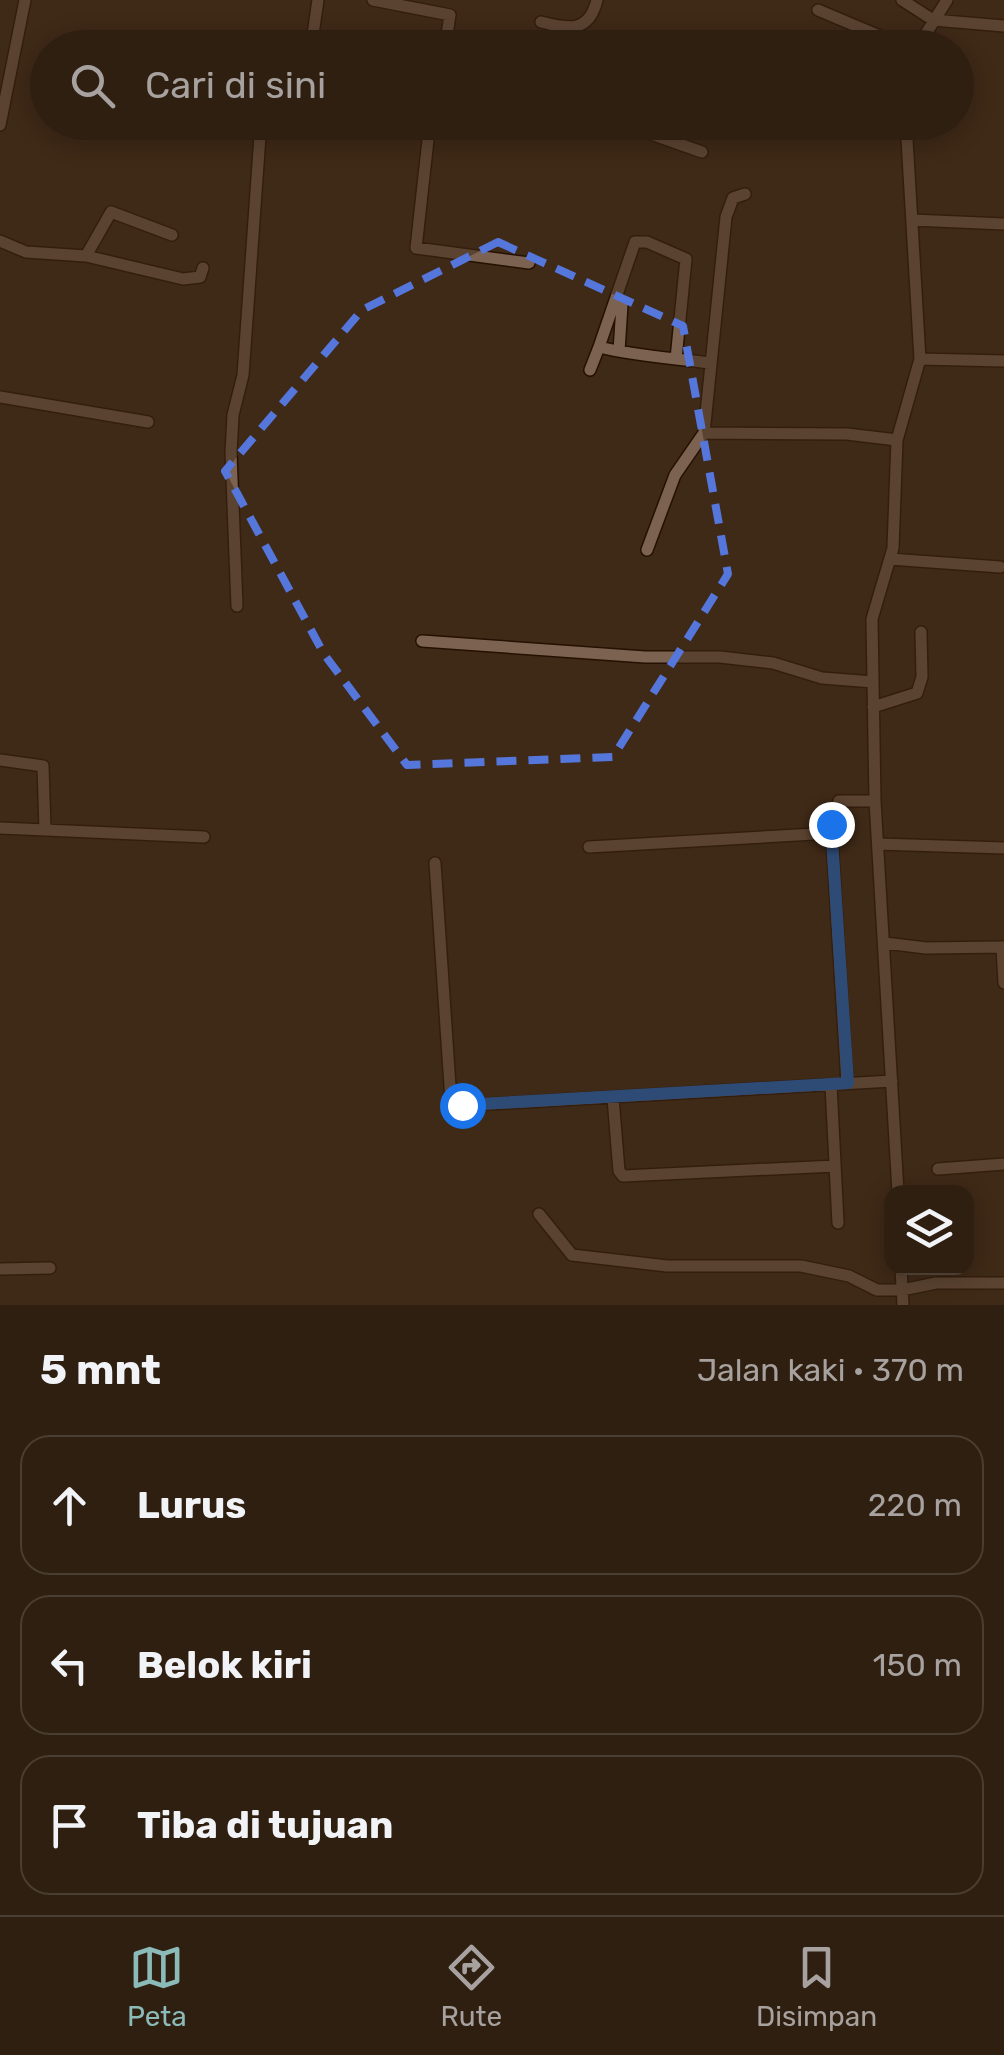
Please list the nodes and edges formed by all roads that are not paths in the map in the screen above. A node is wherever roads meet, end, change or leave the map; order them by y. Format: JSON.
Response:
{"nodes":[{"id":1,"x":25,"y":0,"type":"edge"},
{"id":2,"x":318,"y":0,"type":"edge"},
{"id":3,"x":373,"y":0,"type":"edge"},
{"id":4,"x":454,"y":0,"type":"edge"},
{"id":5,"x":597,"y":0,"type":"edge"},
{"id":6,"x":902,"y":0,"type":"edge"},
{"id":7,"x":947,"y":0,"type":"edge"},
{"id":8,"x":818,"y":10,"type":"dead end"},
{"id":9,"x":450,"y":15,"type":"junction"},
{"id":10,"x":933,"y":20,"type":"junction"},
{"id":11,"x":541,"y":22,"type":"dead end"},
{"id":12,"x":1004,"y":26,"type":"edge"},
{"id":13,"x":314,"y":30,"type":"edge"},
{"id":14,"x":447,"y":30,"type":"edge"},
{"id":15,"x":865,"y":30,"type":"edge"},
{"id":16,"x":927,"y":30,"type":"edge"},
{"id":17,"x":0,"y":124,"type":"edge"},
{"id":18,"x":260,"y":140,"type":"edge"},
{"id":19,"x":428,"y":140,"type":"edge"},
{"id":20,"x":668,"y":140,"type":"edge"},
{"id":21,"x":907,"y":140,"type":"edge"},
{"id":22,"x":702,"y":152,"type":"dead end"},
{"id":23,"x":745,"y":194,"type":"dead end"},
{"id":24,"x":912,"y":220,"type":"junction"},
{"id":25,"x":1004,"y":224,"type":"edge"},
{"id":26,"x":172,"y":236,"type":"dead end"},
{"id":27,"x":0,"y":241,"type":"edge"},
{"id":28,"x":86,"y":256,"type":"junction"},
{"id":29,"x":529,"y":262,"type":"dead end"},
{"id":30,"x":203,"y":268,"type":"dead end"},
{"id":31,"x":616,"y":300,"type":"junction"},
{"id":32,"x":599,"y":348,"type":"junction"},
{"id":33,"x":619,"y":351,"type":"junction"},
{"id":34,"x":676,"y":359,"type":"junction"},
{"id":35,"x":920,"y":359,"type":"junction"},
{"id":36,"x":1004,"y":360,"type":"edge"},
{"id":37,"x":710,"y":363,"type":"junction"},
{"id":38,"x":590,"y":370,"type":"dead end"},
{"id":39,"x":0,"y":397,"type":"edge"},
{"id":40,"x":148,"y":422,"type":"dead end"},
{"id":41,"x":704,"y":434,"type":"junction"},
{"id":42,"x":897,"y":440,"type":"junction"},
{"id":43,"x":647,"y":550,"type":"dead end"},
{"id":44,"x":890,"y":558,"type":"junction"},
{"id":45,"x":1000,"y":567,"type":"dead end"},
{"id":46,"x":237,"y":606,"type":"dead end"},
{"id":47,"x":921,"y":632,"type":"dead end"},
{"id":48,"x":422,"y":641,"type":"dead end"},
{"id":49,"x":873,"y":682,"type":"junction"},
{"id":50,"x":873,"y":708,"type":"junction"},
{"id":51,"x":0,"y":760,"type":"edge"},
{"id":52,"x":875,"y":801,"type":"junction"},
{"id":53,"x":0,"y":828,"type":"edge"},
{"id":54,"x":45,"y":830,"type":"junction"},
{"id":55,"x":832,"y":833,"type":"junction"},
{"id":56,"x":204,"y":837,"type":"dead end"},
{"id":57,"x":878,"y":844,"type":"junction"},
{"id":58,"x":589,"y":847,"type":"dead end"},
{"id":59,"x":1004,"y":848,"type":"edge"},
{"id":60,"x":435,"y":863,"type":"dead end"},
{"id":61,"x":885,"y":943,"type":"junction"},
{"id":62,"x":1003,"y":947,"type":"edge"},
{"id":63,"x":1004,"y":982,"type":"edge"},
{"id":64,"x":892,"y":1082,"type":"junction"},
{"id":65,"x":848,"y":1083,"type":"junction"},
{"id":66,"x":831,"y":1085,"type":"junction"},
{"id":67,"x":613,"y":1098,"type":"junction"},
{"id":68,"x":1004,"y":1164,"type":"edge"},
{"id":69,"x":835,"y":1166,"type":"junction"},
{"id":70,"x":938,"y":1169,"type":"dead end"},
{"id":71,"x":898,"y":1185,"type":"edge"},
{"id":72,"x":539,"y":1214,"type":"dead end"},
{"id":73,"x":838,"y":1223,"type":"dead end"},
{"id":74,"x":50,"y":1268,"type":"dead end"},
{"id":75,"x":0,"y":1269,"type":"edge"},
{"id":76,"x":901,"y":1275,"type":"edge"},
{"id":77,"x":1004,"y":1283,"type":"edge"},
{"id":78,"x":902,"y":1290,"type":"junction"},
{"id":79,"x":903,"y":1305,"type":"edge"}],
"edges":[{"from":1,"to":17,"type":"street"},
{"from":2,"to":13,"type":"street"},
{"from":3,"to":9,"type":"street"},
{"from":4,"to":9,"type":"street"},
{"from":5,"to":11,"type":"street"},
{"from":6,"to":10,"type":"street"},
{"from":7,"to":10,"type":"street"},
{"from":8,"to":15,"type":"street"},
{"from":9,"to":14,"type":"street"},
{"from":10,"to":12,"type":"street"},
{"from":10,"to":16,"type":"street"},
{"from":18,"to":46,"type":"street"},
{"from":19,"to":29,"type":"street"},
{"from":20,"to":22,"type":"street"},
{"from":21,"to":24,"type":"street"},
{"from":23,"to":37,"type":"street"},
{"from":24,"to":25,"type":"street"},
{"from":24,"to":35,"type":"street"},
{"from":26,"to":28,"type":"street"},
{"from":27,"to":28,"type":"street"},
{"from":28,"to":30,"type":"street"},
{"from":31,"to":32,"type":"street"},
{"from":31,"to":33,"type":"street"},
{"from":31,"to":34,"type":"street"},
{"from":32,"to":33,"type":"street"},
{"from":32,"to":38,"type":"street"},
{"from":33,"to":34,"type":"street"},
{"from":34,"to":37,"type":"street"},
{"from":35,"to":36,"type":"street"},
{"from":35,"to":42,"type":"street"},
{"from":37,"to":41,"type":"street"},
{"from":39,"to":40,"type":"street"},
{"from":41,"to":42,"type":"street"},
{"from":41,"to":43,"type":"street"},
{"from":42,"to":44,"type":"street"},
{"from":44,"to":45,"type":"street"},
{"from":44,"to":49,"type":"street"},
{"from":47,"to":50,"type":"street"},
{"from":48,"to":49,"type":"street"},
{"from":49,"to":50,"type":"street"},
{"from":50,"to":52,"type":"street"},
{"from":51,"to":54,"type":"street"},
{"from":52,"to":55,"type":"street"},
{"from":52,"to":57,"type":"street"},
{"from":53,"to":54,"type":"street"},
{"from":54,"to":56,"type":"street"},
{"from":55,"to":58,"type":"street"},
{"from":55,"to":65,"type":"street"},
{"from":57,"to":59,"type":"street"},
{"from":57,"to":61,"type":"street"},
{"from":60,"to":67,"type":"street"},
{"from":61,"to":62,"type":"street"},
{"from":61,"to":64,"type":"street"},
{"from":62,"to":63,"type":"street"},
{"from":64,"to":65,"type":"street"},
{"from":64,"to":71,"type":"street"},
{"from":65,"to":66,"type":"street"},
{"from":66,"to":67,"type":"street"},
{"from":66,"to":69,"type":"street"},
{"from":67,"to":69,"type":"street"},
{"from":68,"to":70,"type":"street"},
{"from":69,"to":73,"type":"street"},
{"from":72,"to":78,"type":"street"},
{"from":74,"to":75,"type":"street"},
{"from":76,"to":78,"type":"street"},
{"from":77,"to":78,"type":"street"},
{"from":78,"to":79,"type":"street"}]}
